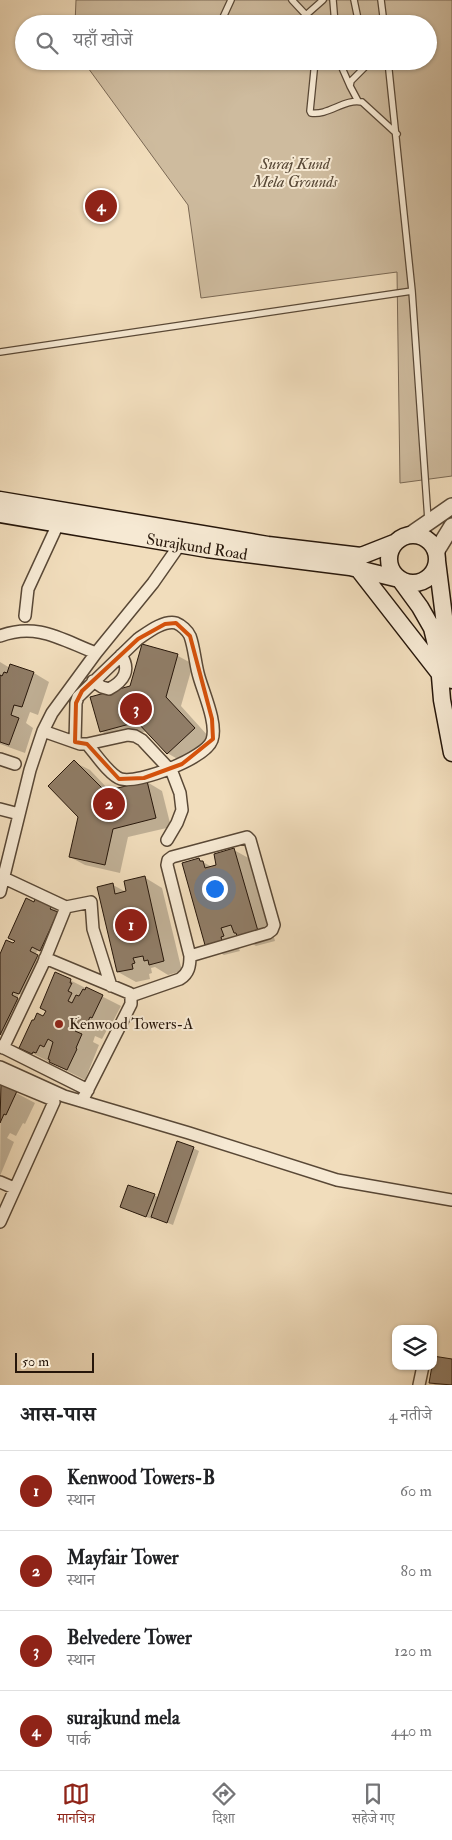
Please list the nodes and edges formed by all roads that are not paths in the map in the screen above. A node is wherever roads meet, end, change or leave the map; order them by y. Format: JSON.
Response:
{"nodes":[{"id":1,"x":231,"y":0,"type":"edge"},
{"id":2,"x":292,"y":0,"type":"edge"},
{"id":3,"x":323,"y":0,"type":"edge"},
{"id":4,"x":333,"y":0,"type":"edge"},
{"id":5,"x":354,"y":0,"type":"edge"},
{"id":6,"x":381,"y":0,"type":"edge"},
{"id":7,"x":224,"y":15,"type":"edge"},
{"id":8,"x":306,"y":15,"type":"joint"},
{"id":9,"x":334,"y":15,"type":"edge"},
{"id":10,"x":356,"y":15,"type":"edge"},
{"id":11,"x":383,"y":15,"type":"edge"},
{"id":12,"x":314,"y":70,"type":"edge"},
{"id":13,"x":343,"y":70,"type":"edge"},
{"id":14,"x":362,"y":70,"type":"edge"},
{"id":15,"x":389,"y":70,"type":"edge"},
{"id":16,"x":350,"y":86,"type":"junction"},
{"id":17,"x":358,"y":101,"type":"junction"},
{"id":18,"x":397,"y":134,"type":"junction"},
{"id":19,"x":412,"y":291,"type":"junction"},
{"id":20,"x":0,"y":352,"type":"edge"},
{"id":21,"x":0,"y":500,"type":"edge"},
{"id":22,"x":452,"y":506,"type":"edge"},
{"id":23,"x":0,"y":514,"type":"edge"},
{"id":24,"x":428,"y":522,"type":"junction"},
{"id":25,"x":58,"y":524,"type":"junction"},
{"id":26,"x":452,"y":526,"type":"edge"},
{"id":27,"x":410,"y":535,"type":"junction"},
{"id":28,"x":184,"y":539,"type":"junction"},
{"id":29,"x":394,"y":543,"type":"junction"},
{"id":30,"x":437,"y":556,"type":"junction"},
{"id":31,"x":359,"y":570,"type":"junction"},
{"id":32,"x":398,"y":579,"type":"junction"},
{"id":33,"x":25,"y":616,"type":"dead end"},
{"id":34,"x":0,"y":636,"type":"edge"},
{"id":35,"x":96,"y":653,"type":"junction"},
{"id":36,"x":120,"y":655,"type":"junction"},
{"id":37,"x":446,"y":677,"type":"edge"},
{"id":38,"x":93,"y":681,"type":"junction"},
{"id":39,"x":43,"y":731,"type":"junction"},
{"id":40,"x":81,"y":743,"type":"junction"},
{"id":41,"x":452,"y":753,"type":"edge"},
{"id":42,"x":0,"y":759,"type":"edge"},
{"id":43,"x":15,"y":764,"type":"dead end"},
{"id":44,"x":168,"y":768,"type":"junction"},
{"id":45,"x":0,"y":809,"type":"edge"},
{"id":46,"x":19,"y":814,"type":"junction"},
{"id":47,"x":167,"y":840,"type":"dead end"},
{"id":48,"x":4,"y":878,"type":"junction"},
{"id":49,"x":0,"y":892,"type":"edge"},
{"id":50,"x":66,"y":907,"type":"junction"},
{"id":51,"x":190,"y":956,"type":"junction"},
{"id":52,"x":45,"y":958,"type":"junction"},
{"id":53,"x":111,"y":986,"type":"junction"},
{"id":54,"x":131,"y":996,"type":"junction"},
{"id":55,"x":1,"y":1047,"type":"edge"},
{"id":56,"x":0,"y":1067,"type":"edge"},
{"id":57,"x":0,"y":1078,"type":"edge"},
{"id":58,"x":88,"y":1090,"type":"junction"},
{"id":59,"x":82,"y":1101,"type":"junction"},
{"id":60,"x":0,"y":1182,"type":"edge"},
{"id":61,"x":14,"y":1188,"type":"junction"},
{"id":62,"x":452,"y":1200,"type":"edge"},
{"id":63,"x":0,"y":1222,"type":"edge"},
{"id":64,"x":422,"y":1370,"type":"edge"},
{"id":65,"x":419,"y":1385,"type":"edge"}],
"edges":[{"from":1,"to":7,"type":"lane"},
{"from":2,"to":8,"type":"lane"},
{"from":3,"to":8,"type":"lane"},
{"from":4,"to":9,"type":"lane"},
{"from":5,"to":10,"type":"lane"},
{"from":6,"to":11,"type":"lane"},
{"from":12,"to":17,"type":"lane"},
{"from":13,"to":16,"type":"lane"},
{"from":14,"to":16,"type":"lane"},
{"from":15,"to":18,"type":"lane"},
{"from":16,"to":17,"type":"lane"},
{"from":17,"to":18,"type":"lane"},
{"from":18,"to":19,"type":"lane"},
{"from":19,"to":20,"type":"lane"},
{"from":19,"to":24,"type":"lane"},
{"from":21,"to":28,"type":"main road","name":"Surajkund Road"},
{"from":22,"to":24,"type":"street"},
{"from":23,"to":25,"type":"main road","name":"Surajkund Road"},
{"from":24,"to":27,"type":"street"},
{"from":25,"to":28,"type":"main road","name":"Surajkund Road"},
{"from":25,"to":33,"type":"street"},
{"from":26,"to":30,"type":"street"},
{"from":27,"to":29,"type":"main road"},
{"from":27,"to":30,"type":"main road"},
{"from":28,"to":29,"type":"main road","name":"Surajkund Road"},
{"from":28,"to":31,"type":"main road","name":"Surajkund Road"},
{"from":28,"to":35,"type":"street"},
{"from":29,"to":32,"type":"main road"},
{"from":30,"to":32,"type":"main road"},
{"from":30,"to":37,"type":"main road"},
{"from":31,"to":32,"type":"main road","name":"Surajkund Road"},
{"from":31,"to":37,"type":"main road"},
{"from":32,"to":37,"type":"main road"},
{"from":34,"to":35,"type":"street"},
{"from":35,"to":39,"type":"street"},
{"from":36,"to":38,"type":"street"},
{"from":36,"to":38,"type":"street"},
{"from":36,"to":44,"type":"street"},
{"from":37,"to":41,"type":"main road"},
{"from":38,"to":40,"type":"street"},
{"from":39,"to":40,"type":"street"},
{"from":39,"to":46,"type":"street"},
{"from":40,"to":44,"type":"street"},
{"from":40,"to":44,"type":"street"},
{"from":42,"to":43,"type":"street"},
{"from":44,"to":47,"type":"street"},
{"from":45,"to":46,"type":"street"},
{"from":46,"to":48,"type":"street"},
{"from":48,"to":49,"type":"street"},
{"from":48,"to":50,"type":"street"},
{"from":50,"to":52,"type":"street"},
{"from":50,"to":53,"type":"street"},
{"from":51,"to":51,"type":"street"},
{"from":51,"to":54,"type":"street"},
{"from":52,"to":53,"type":"street"},
{"from":52,"to":55,"type":"street"},
{"from":53,"to":54,"type":"street"},
{"from":54,"to":58,"type":"street"},
{"from":55,"to":58,"type":"street"},
{"from":56,"to":59,"type":"street"},
{"from":57,"to":61,"type":"street"},
{"from":58,"to":59,"type":"street"},
{"from":59,"to":62,"type":"street"},
{"from":60,"to":61,"type":"street"},
{"from":61,"to":63,"type":"street"},
{"from":64,"to":65,"type":"street"}]}
